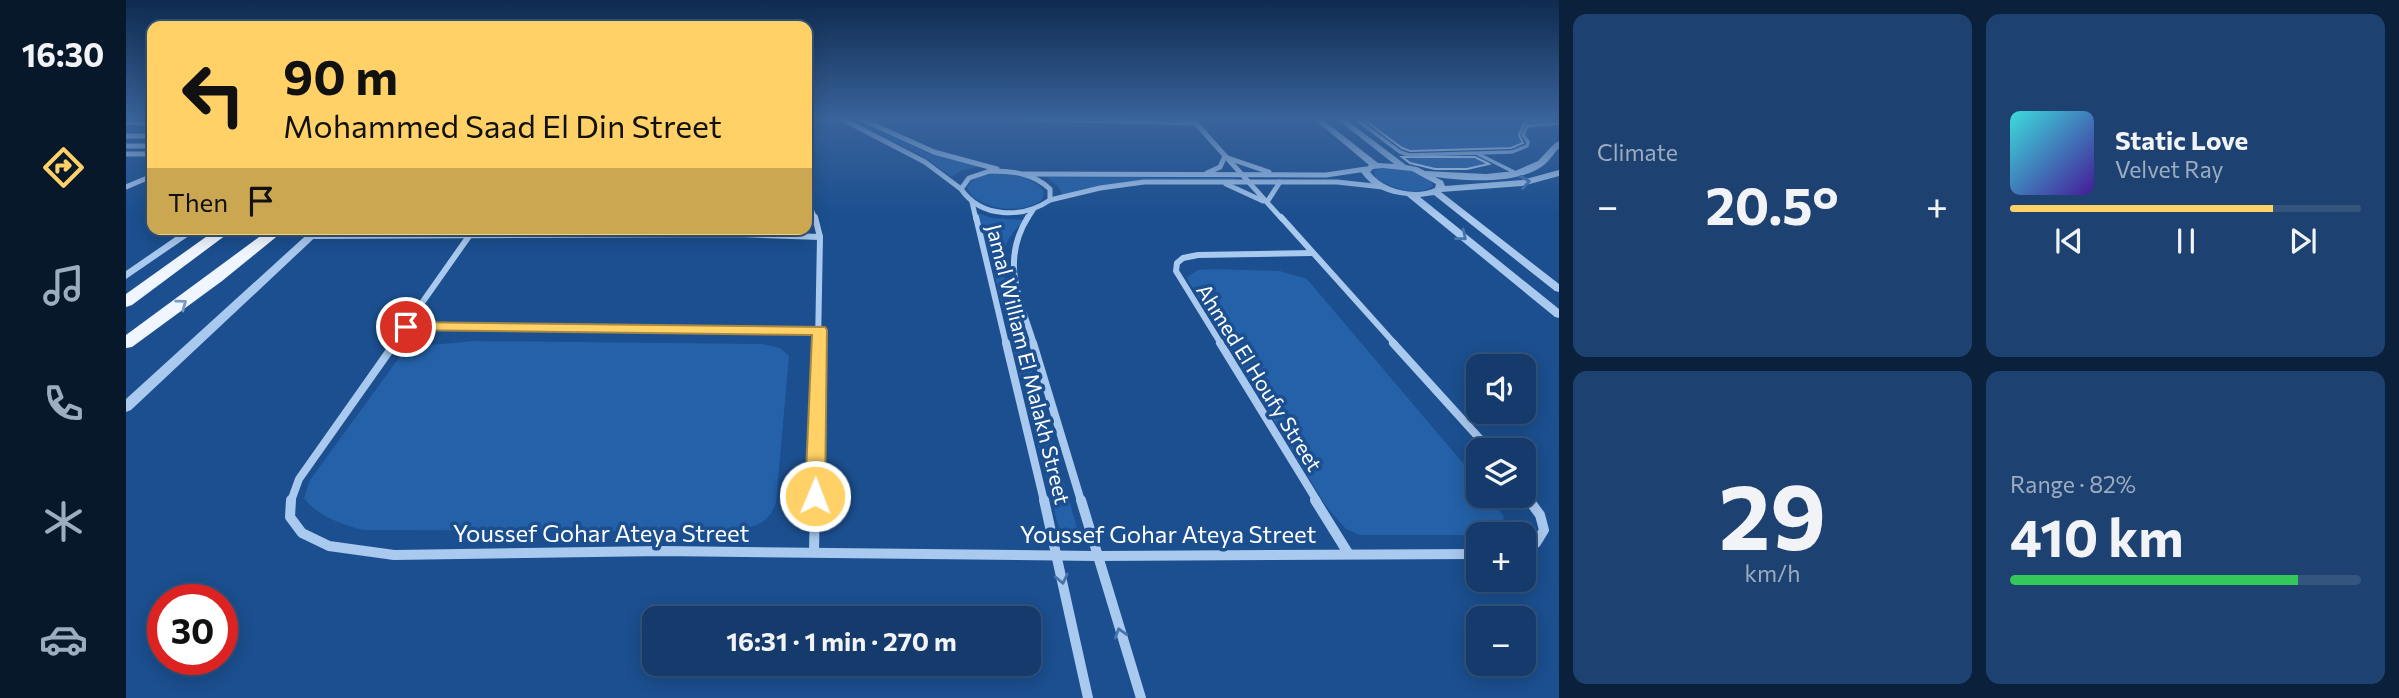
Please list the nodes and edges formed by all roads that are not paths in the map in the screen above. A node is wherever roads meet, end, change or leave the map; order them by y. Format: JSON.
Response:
{"nodes":[{"id":1,"x":905,"y":152,"type":"edge"},
{"id":2,"x":933,"y":152,"type":"edge"},
{"id":3,"x":1221,"y":152,"type":"edge"},
{"id":4,"x":1354,"y":152,"type":"edge"},
{"id":5,"x":1383,"y":152,"type":"edge"},
{"id":6,"x":1400,"y":152,"type":"edge"},
{"id":7,"x":1498,"y":152,"type":"edge"},
{"id":8,"x":1551,"y":152,"type":"edge"},
{"id":9,"x":1478,"y":153,"type":"junction"},
{"id":10,"x":126,"y":154,"type":"edge"},
{"id":11,"x":147,"y":154,"type":"edge"},
{"id":12,"x":1472,"y":154,"type":"junction"},
{"id":13,"x":1226,"y":157,"type":"junction"},
{"id":14,"x":1402,"y":166,"type":"junction"},
{"id":15,"x":1371,"y":167,"type":"junction"},
{"id":16,"x":1532,"y":168,"type":"junction"},
{"id":17,"x":1008,"y":171,"type":"junction"},
{"id":18,"x":1424,"y":173,"type":"junction"},
{"id":19,"x":1516,"y":173,"type":"junction"},
{"id":20,"x":1026,"y":174,"type":"junction"},
{"id":21,"x":1242,"y":174,"type":"junction"},
{"id":22,"x":1556,"y":174,"type":"edge"},
{"id":23,"x":1201,"y":175,"type":"junction"},
{"id":24,"x":1277,"y":175,"type":"junction"},
{"id":25,"x":1503,"y":175,"type":"junction"},
{"id":26,"x":147,"y":178,"type":"edge"},
{"id":27,"x":1219,"y":182,"type":"junction"},
{"id":28,"x":1249,"y":182,"type":"junction"},
{"id":29,"x":1280,"y":182,"type":"junction"},
{"id":30,"x":126,"y":187,"type":"edge"},
{"id":31,"x":1385,"y":187,"type":"junction"},
{"id":32,"x":961,"y":189,"type":"junction"},
{"id":33,"x":1438,"y":191,"type":"junction"},
{"id":34,"x":1409,"y":193,"type":"junction"},
{"id":35,"x":1051,"y":200,"type":"junction"},
{"id":36,"x":972,"y":202,"type":"junction"},
{"id":37,"x":1268,"y":203,"type":"junction"},
{"id":38,"x":1033,"y":210,"type":"junction"},
{"id":39,"x":812,"y":216,"type":"edge"},
{"id":40,"x":185,"y":235,"type":"edge"},
{"id":41,"x":219,"y":235,"type":"edge"},
{"id":42,"x":271,"y":235,"type":"edge"},
{"id":43,"x":313,"y":235,"type":"edge"},
{"id":44,"x":470,"y":235,"type":"edge"},
{"id":45,"x":765,"y":235,"type":"edge"},
{"id":46,"x":820,"y":237,"type":"junction"},
{"id":47,"x":1312,"y":253,"type":"junction"},
{"id":48,"x":126,"y":276,"type":"edge"},
{"id":49,"x":153,"y":285,"type":"junction"},
{"id":50,"x":126,"y":288,"type":"edge"},
{"id":51,"x":1559,"y":289,"type":"edge"},
{"id":52,"x":126,"y":302,"type":"edge"},
{"id":53,"x":1559,"y":315,"type":"edge"},
{"id":54,"x":406,"y":327,"type":"junction"},
{"id":55,"x":820,"y":330,"type":"junction"},
{"id":56,"x":126,"y":343,"type":"edge"},
{"id":57,"x":126,"y":407,"type":"edge"},
{"id":58,"x":1479,"y":438,"type":"edge"},
{"id":59,"x":1535,"y":508,"type":"edge"},
{"id":60,"x":1536,"y":543,"type":"edge"},
{"id":61,"x":814,"y":552,"type":"junction"},
{"id":62,"x":1348,"y":553,"type":"junction"},
{"id":63,"x":1466,"y":554,"type":"edge"},
{"id":64,"x":1057,"y":555,"type":"junction"},
{"id":65,"x":1096,"y":556,"type":"junction"},
{"id":66,"x":1088,"y":698,"type":"edge"},
{"id":67,"x":1141,"y":698,"type":"edge"}],
"edges":[{"from":1,"to":32,"type":"street"},
{"from":2,"to":17,"type":"street"},
{"from":3,"to":13,"type":"street"},
{"from":4,"to":15,"type":"street"},
{"from":5,"to":14,"type":"street"},
{"from":6,"to":12,"type":"lane"},
{"from":7,"to":9,"type":"lane"},
{"from":8,"to":16,"type":"street"},
{"from":9,"to":12,"type":"lane"},
{"from":9,"to":19,"type":"lane"},
{"from":10,"to":11,"type":"street"},
{"from":12,"to":25,"type":"lane"},
{"from":13,"to":21,"type":"street"},
{"from":13,"to":23,"type":"street"},
{"from":13,"to":24,"type":"street"},
{"from":14,"to":15,"type":"street"},
{"from":14,"to":18,"type":"street"},
{"from":15,"to":24,"type":"street"},
{"from":15,"to":31,"type":"street"},
{"from":16,"to":19,"type":"street"},
{"from":16,"to":22,"type":"street"},
{"from":17,"to":20,"type":"street"},
{"from":17,"to":32,"type":"street"},
{"from":18,"to":25,"type":"street"},
{"from":18,"to":33,"type":"street"},
{"from":19,"to":25,"type":"street"},
{"from":20,"to":23,"type":"street"},
{"from":20,"to":35,"type":"street"},
{"from":21,"to":23,"type":"street"},
{"from":21,"to":24,"type":"street"},
{"from":21,"to":28,"type":"street"},
{"from":33,"to":22,"type":"street","one_way":true},
{"from":26,"to":30,"type":"street"},
{"from":27,"to":28,"type":"street"},
{"from":27,"to":35,"type":"street"},
{"from":27,"to":37,"type":"street"},
{"from":28,"to":29,"type":"street"},
{"from":28,"to":37,"type":"street"},
{"from":29,"to":31,"type":"street"},
{"from":29,"to":37,"type":"street"},
{"from":31,"to":34,"type":"street"},
{"from":32,"to":36,"type":"street"},
{"from":33,"to":34,"type":"street"},
{"from":33,"to":51,"type":"street"},
{"from":34,"to":53,"type":"street","one_way":true},
{"from":35,"to":38,"type":"street"},
{"from":36,"to":38,"type":"street"},
{"from":36,"to":64,"type":"street","name":"Jamal William El Malakh Street"},
{"from":37,"to":47,"type":"street"},
{"from":38,"to":65,"type":"street","name":"Jamal William El Malakh Street"},
{"from":39,"to":46,"type":"street"},
{"from":40,"to":48,"type":"street"},
{"from":41,"to":49,"type":"main road"},
{"from":56,"to":42,"type":"main road","one_way":true},
{"from":43,"to":57,"type":"street"},
{"from":44,"to":54,"type":"street","name":"Youssef Gohar Ateya Street"},
{"from":45,"to":46,"type":"street"},
{"from":46,"to":55,"type":"street"},
{"from":47,"to":58,"type":"street"},
{"from":47,"to":62,"type":"street","name":"Ahmed El Houfy Street"},
{"from":49,"to":50,"type":"main road"},
{"from":49,"to":52,"type":"main road"},
{"from":54,"to":55,"type":"street"},
{"from":54,"to":61,"type":"street","name":"Youssef Gohar Ateya Street"},
{"from":55,"to":61,"type":"street"},
{"from":59,"to":60,"type":"street"},
{"from":61,"to":64,"type":"street","name":"Youssef Gohar Ateya Street"},
{"from":62,"to":63,"type":"street","name":"Youssef Gohar Ateya Street"},
{"from":62,"to":65,"type":"street","name":"Youssef Gohar Ateya Street"},
{"from":64,"to":65,"type":"street","name":"Youssef Gohar Ateya Street"},
{"from":64,"to":66,"type":"street","name":"Jamal William El Malakh Street","one_way":true},
{"from":67,"to":65,"type":"street","name":"Jamal William El Malakh Street","one_way":true}]}
